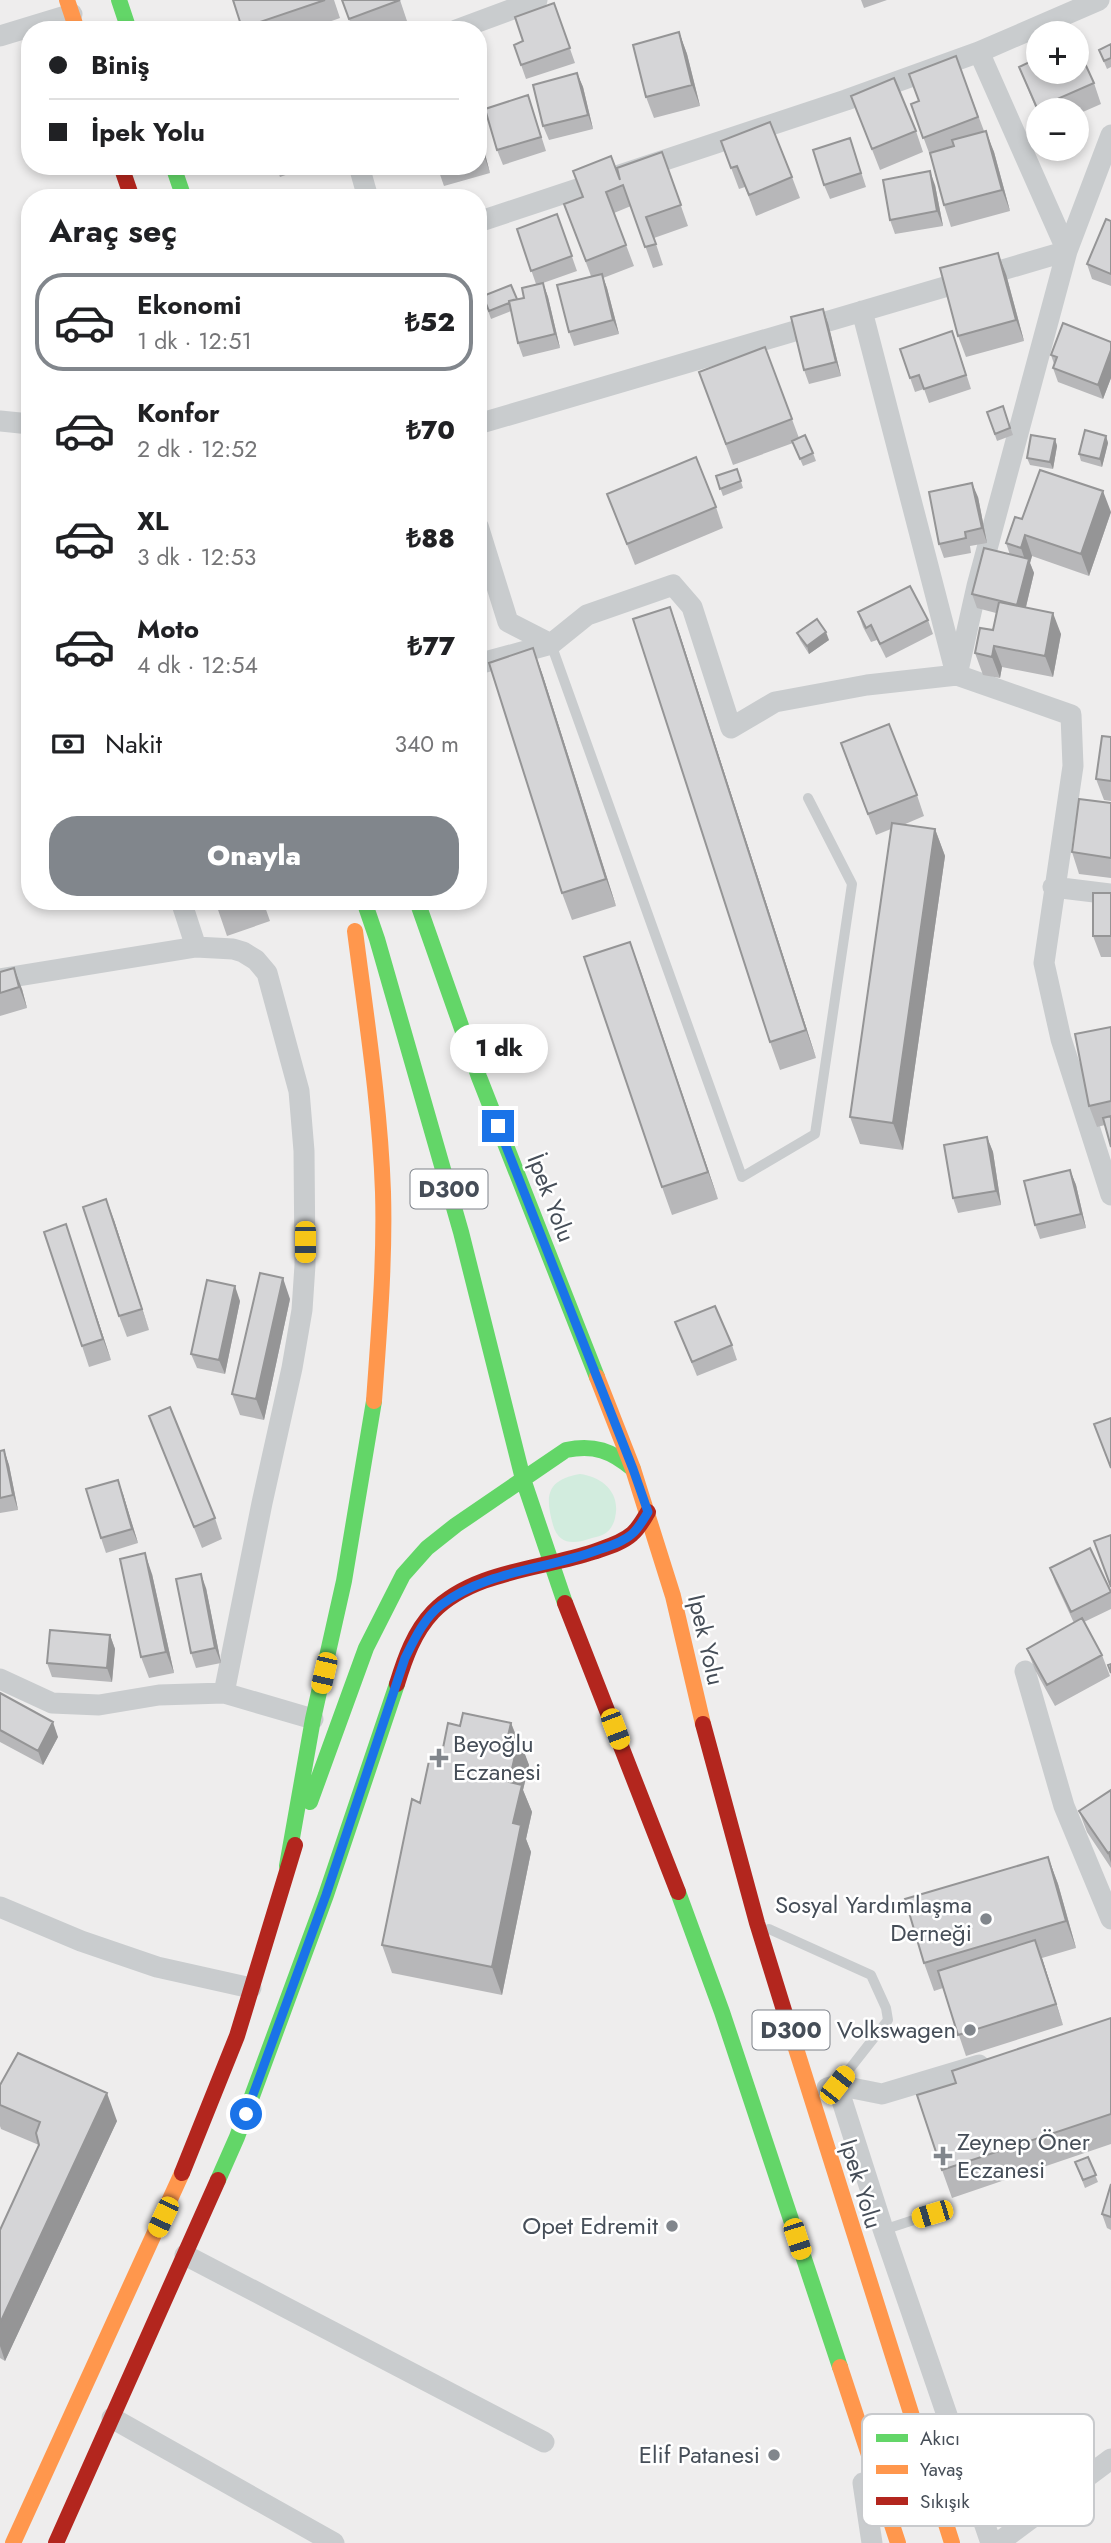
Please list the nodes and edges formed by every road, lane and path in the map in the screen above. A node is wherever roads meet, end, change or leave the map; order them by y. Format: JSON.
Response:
{"nodes":[{"id":1,"x":119,"y":0,"type":"edge"},
{"id":2,"x":537,"y":0,"type":"edge"},
{"id":3,"x":1099,"y":0,"type":"edge"},
{"id":4,"x":72,"y":15,"type":"edge"},
{"id":5,"x":51,"y":21,"type":"edge"},
{"id":6,"x":126,"y":21,"type":"edge"},
{"id":7,"x":480,"y":21,"type":"edge"},
{"id":8,"x":21,"y":30,"type":"edge"},
{"id":9,"x":0,"y":36,"type":"edge"},
{"id":10,"x":979,"y":52,"type":"junction"},
{"id":11,"x":1111,"y":135,"type":"edge"},
{"id":12,"x":487,"y":219,"type":"edge"},
{"id":13,"x":1067,"y":251,"type":"junction"},
{"id":14,"x":862,"y":311,"type":"junction"},
{"id":15,"x":0,"y":421,"type":"edge"},
{"id":16,"x":487,"y":421,"type":"edge"},
{"id":17,"x":21,"y":423,"type":"edge"},
{"id":18,"x":487,"y":555,"type":"edge"},
{"id":19,"x":551,"y":644,"type":"junction"},
{"id":20,"x":487,"y":662,"type":"edge"},
{"id":21,"x":957,"y":675,"type":"junction"},
{"id":22,"x":808,"y":798,"type":"dead end"},
{"id":23,"x":1053,"y":887,"type":"junction"},
{"id":24,"x":1111,"y":894,"type":"edge"},
{"id":25,"x":184,"y":910,"type":"edge"},
{"id":26,"x":351,"y":910,"type":"edge"},
{"id":27,"x":367,"y":910,"type":"edge"},
{"id":28,"x":420,"y":910,"type":"edge"},
{"id":29,"x":196,"y":947,"type":"junction"},
{"id":30,"x":0,"y":979,"type":"edge"},
{"id":31,"x":1111,"y":1195,"type":"edge"},
{"id":32,"x":633,"y":1469,"type":"junction"},
{"id":33,"x":523,"y":1479,"type":"junction"},
{"id":34,"x":648,"y":1512,"type":"junction"},
{"id":35,"x":552,"y":1566,"type":"junction"},
{"id":36,"x":1025,"y":1671,"type":"dead end"},
{"id":37,"x":0,"y":1679,"type":"edge"},
{"id":38,"x":224,"y":1693,"type":"junction"},
{"id":39,"x":313,"y":1719,"type":"junction"},
{"id":40,"x":287,"y":1866,"type":"junction"},
{"id":41,"x":0,"y":1907,"type":"edge"},
{"id":42,"x":1111,"y":1919,"type":"edge"},
{"id":43,"x":757,"y":1923,"type":"junction"},
{"id":44,"x":251,"y":1988,"type":"junction"},
{"id":45,"x":997,"y":2059,"type":"edge"},
{"id":46,"x":837,"y":2085,"type":"junction"},
{"id":47,"x":810,"y":2093,"type":"junction"},
{"id":48,"x":932,"y":2214,"type":"dead end"},
{"id":49,"x":869,"y":2235,"type":"junction"},
{"id":50,"x":185,"y":2255,"type":"junction"},
{"id":51,"x":848,"y":2391,"type":"junction"},
{"id":52,"x":917,"y":2414,"type":"edge"},
{"id":53,"x":940,"y":2414,"type":"edge"},
{"id":54,"x":112,"y":2418,"type":"junction"},
{"id":55,"x":862,"y":2434,"type":"edge"},
{"id":56,"x":544,"y":2442,"type":"dead end"},
{"id":57,"x":1111,"y":2459,"type":"edge"},
{"id":58,"x":1094,"y":2472,"type":"edge"},
{"id":59,"x":862,"y":2480,"type":"edge"},
{"id":60,"x":892,"y":2526,"type":"edge"},
{"id":61,"x":947,"y":2526,"type":"edge"},
{"id":62,"x":984,"y":2526,"type":"edge"},
{"id":63,"x":1022,"y":2526,"type":"edge"},
{"id":64,"x":13,"y":2543,"type":"edge"},
{"id":65,"x":55,"y":2543,"type":"edge"},
{"id":66,"x":334,"y":2543,"type":"edge"},
{"id":67,"x":898,"y":2543,"type":"edge"},
{"id":68,"x":952,"y":2543,"type":"edge"},
{"id":69,"x":991,"y":2543,"type":"edge"},
{"id":70,"x":999,"y":2543,"type":"edge"}],
"edges":[{"from":1,"to":6,"type":"main road"},
{"from":2,"to":7,"type":"street"},
{"from":3,"to":10,"type":"street"},
{"from":4,"to":5,"type":"street"},
{"from":8,"to":9,"type":"street"},
{"from":10,"to":12,"type":"street"},
{"from":10,"to":13,"type":"street"},
{"from":11,"to":13,"type":"street"},
{"from":13,"to":14,"type":"street"},
{"from":13,"to":21,"type":"street"},
{"from":14,"to":16,"type":"street"},
{"from":14,"to":21,"type":"street"},
{"from":15,"to":17,"type":"street"},
{"from":18,"to":19,"type":"street"},
{"from":19,"to":20,"type":"street"},
{"from":19,"to":21,"type":"street"},
{"from":19,"to":22,"type":"lane"},
{"from":21,"to":23,"type":"street"},
{"from":23,"to":24,"type":"street"},
{"from":23,"to":31,"type":"street"},
{"from":25,"to":29,"type":"street"},
{"from":26,"to":39,"type":"main road"},
{"from":27,"to":33,"type":"main road","number":"D300"},
{"from":28,"to":32,"type":"main road","name":"İpek Yolu","number":"D300"},
{"from":29,"to":30,"type":"street"},
{"from":29,"to":38,"type":"street"},
{"from":32,"to":33,"type":"main road"},
{"from":32,"to":34,"type":"main road"},
{"from":33,"to":35,"type":"main road"},
{"from":33,"to":40,"type":"main road"},
{"from":34,"to":35,"type":"main road"},
{"from":34,"to":43,"type":"main road","name":"Ipek Yolu","number":"D300"},
{"from":35,"to":50,"type":"main road"},
{"from":35,"to":51,"type":"main road","number":"D300"},
{"from":36,"to":42,"type":"street"},
{"from":37,"to":38,"type":"street"},
{"from":38,"to":39,"type":"street"},
{"from":39,"to":40,"type":"main road"},
{"from":40,"to":44,"type":"main road"},
{"from":41,"to":44,"type":"street"},
{"from":43,"to":46,"type":"lane"},
{"from":43,"to":47,"type":"main road","name":"Ipek Yolu","number":"D300"},
{"from":44,"to":64,"type":"main road"},
{"from":45,"to":46,"type":"street"},
{"from":46,"to":47,"type":"street"},
{"from":46,"to":49,"type":"street"},
{"from":47,"to":49,"type":"main road","name":"Ipek Yolu","number":"D300"},
{"from":48,"to":49,"type":"lane"},
{"from":49,"to":52,"type":"main road","name":"Ipek Yolu","number":"D300"},
{"from":49,"to":53,"type":"street"},
{"from":50,"to":54,"type":"main road"},
{"from":50,"to":56,"type":"street"},
{"from":51,"to":55,"type":"main road","number":"D300"},
{"from":51,"to":59,"type":"street"},
{"from":54,"to":65,"type":"main road"},
{"from":54,"to":66,"type":"street"},
{"from":57,"to":58,"type":"street"},
{"from":60,"to":67,"type":"main road","number":"D300"},
{"from":61,"to":68,"type":"main road","name":"Ipek Yolu","number":"D300"},
{"from":62,"to":69,"type":"street"},
{"from":63,"to":70,"type":"street"}]}
